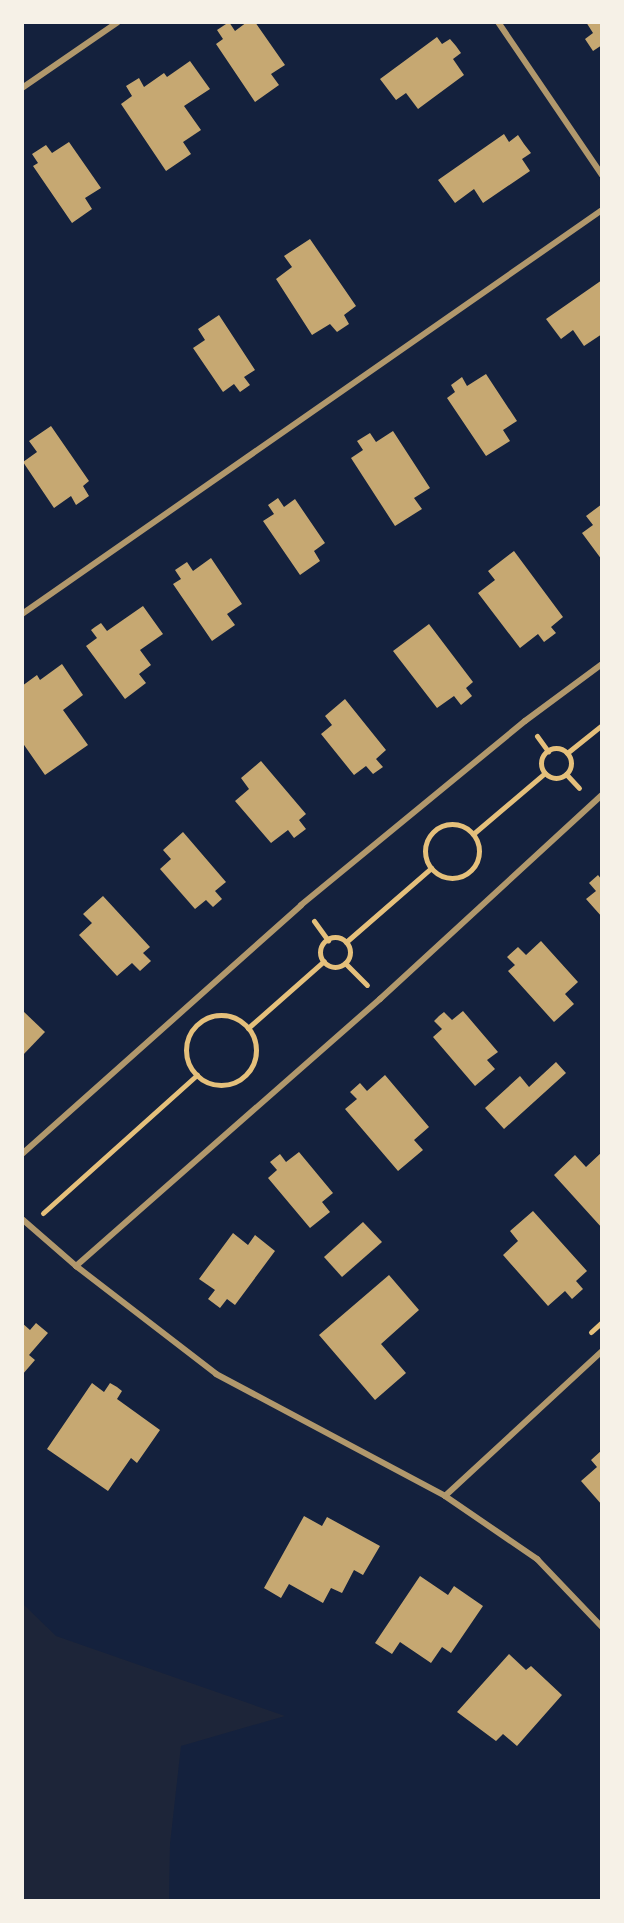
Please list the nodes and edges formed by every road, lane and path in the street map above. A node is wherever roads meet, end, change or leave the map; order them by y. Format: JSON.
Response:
{"nodes":[{"id":1,"x":118,"y":22,"type":"edge"},
{"id":2,"x":498,"y":22,"type":"edge"},
{"id":3,"x":22,"y":88,"type":"edge"},
{"id":4,"x":602,"y":175,"type":"edge"},
{"id":5,"x":602,"y":210,"type":"edge"},
{"id":6,"x":22,"y":614,"type":"edge"},
{"id":7,"x":602,"y":664,"type":"edge"},
{"id":8,"x":602,"y":725,"type":"edge"},
{"id":9,"x":567,"y":753,"type":"junction"},
{"id":10,"x":545,"y":773,"type":"junction"},
{"id":11,"x":602,"y":795,"type":"edge"},
{"id":12,"x":473,"y":834,"type":"junction"},
{"id":13,"x":431,"y":868,"type":"junction"},
{"id":14,"x":346,"y":942,"type":"junction"},
{"id":15,"x":324,"y":961,"type":"junction"},
{"id":16,"x":345,"y":963,"type":"junction"},
{"id":17,"x":380,"y":999,"type":"junction"},
{"id":18,"x":247,"y":1027,"type":"junction"},
{"id":19,"x":197,"y":1075,"type":"junction"},
{"id":20,"x":22,"y":1154,"type":"edge"},
{"id":21,"x":22,"y":1219,"type":"edge"},
{"id":22,"x":29,"y":1225,"type":"junction"},
{"id":23,"x":76,"y":1266,"type":"junction"},
{"id":24,"x":602,"y":1351,"type":"edge"},
{"id":25,"x":445,"y":1496,"type":"junction"},
{"id":26,"x":602,"y":1627,"type":"edge"}],
"edges":[{"from":1,"to":3,"type":"lane"},
{"from":2,"to":4,"type":"lane"},
{"from":5,"to":6,"type":"lane"},
{"from":7,"to":20,"type":"lane"},
{"from":8,"to":9,"type":"path"},
{"from":9,"to":10,"type":"path"},
{"from":9,"to":10,"type":"path"},
{"from":10,"to":12,"type":"path"},
{"from":11,"to":17,"type":"lane"},
{"from":12,"to":13,"type":"path"},
{"from":12,"to":13,"type":"path"},
{"from":13,"to":14,"type":"path"},
{"from":14,"to":15,"type":"path"},
{"from":14,"to":16,"type":"path"},
{"from":15,"to":16,"type":"path"},
{"from":15,"to":18,"type":"path"},
{"from":16,"to":17,"type":"path"},
{"from":17,"to":23,"type":"lane"},
{"from":18,"to":19,"type":"path"},
{"from":18,"to":19,"type":"path"},
{"from":19,"to":22,"type":"path"},
{"from":21,"to":22,"type":"lane"},
{"from":22,"to":23,"type":"lane"},
{"from":23,"to":25,"type":"lane"},
{"from":24,"to":25,"type":"lane"},
{"from":25,"to":26,"type":"lane"}]}
